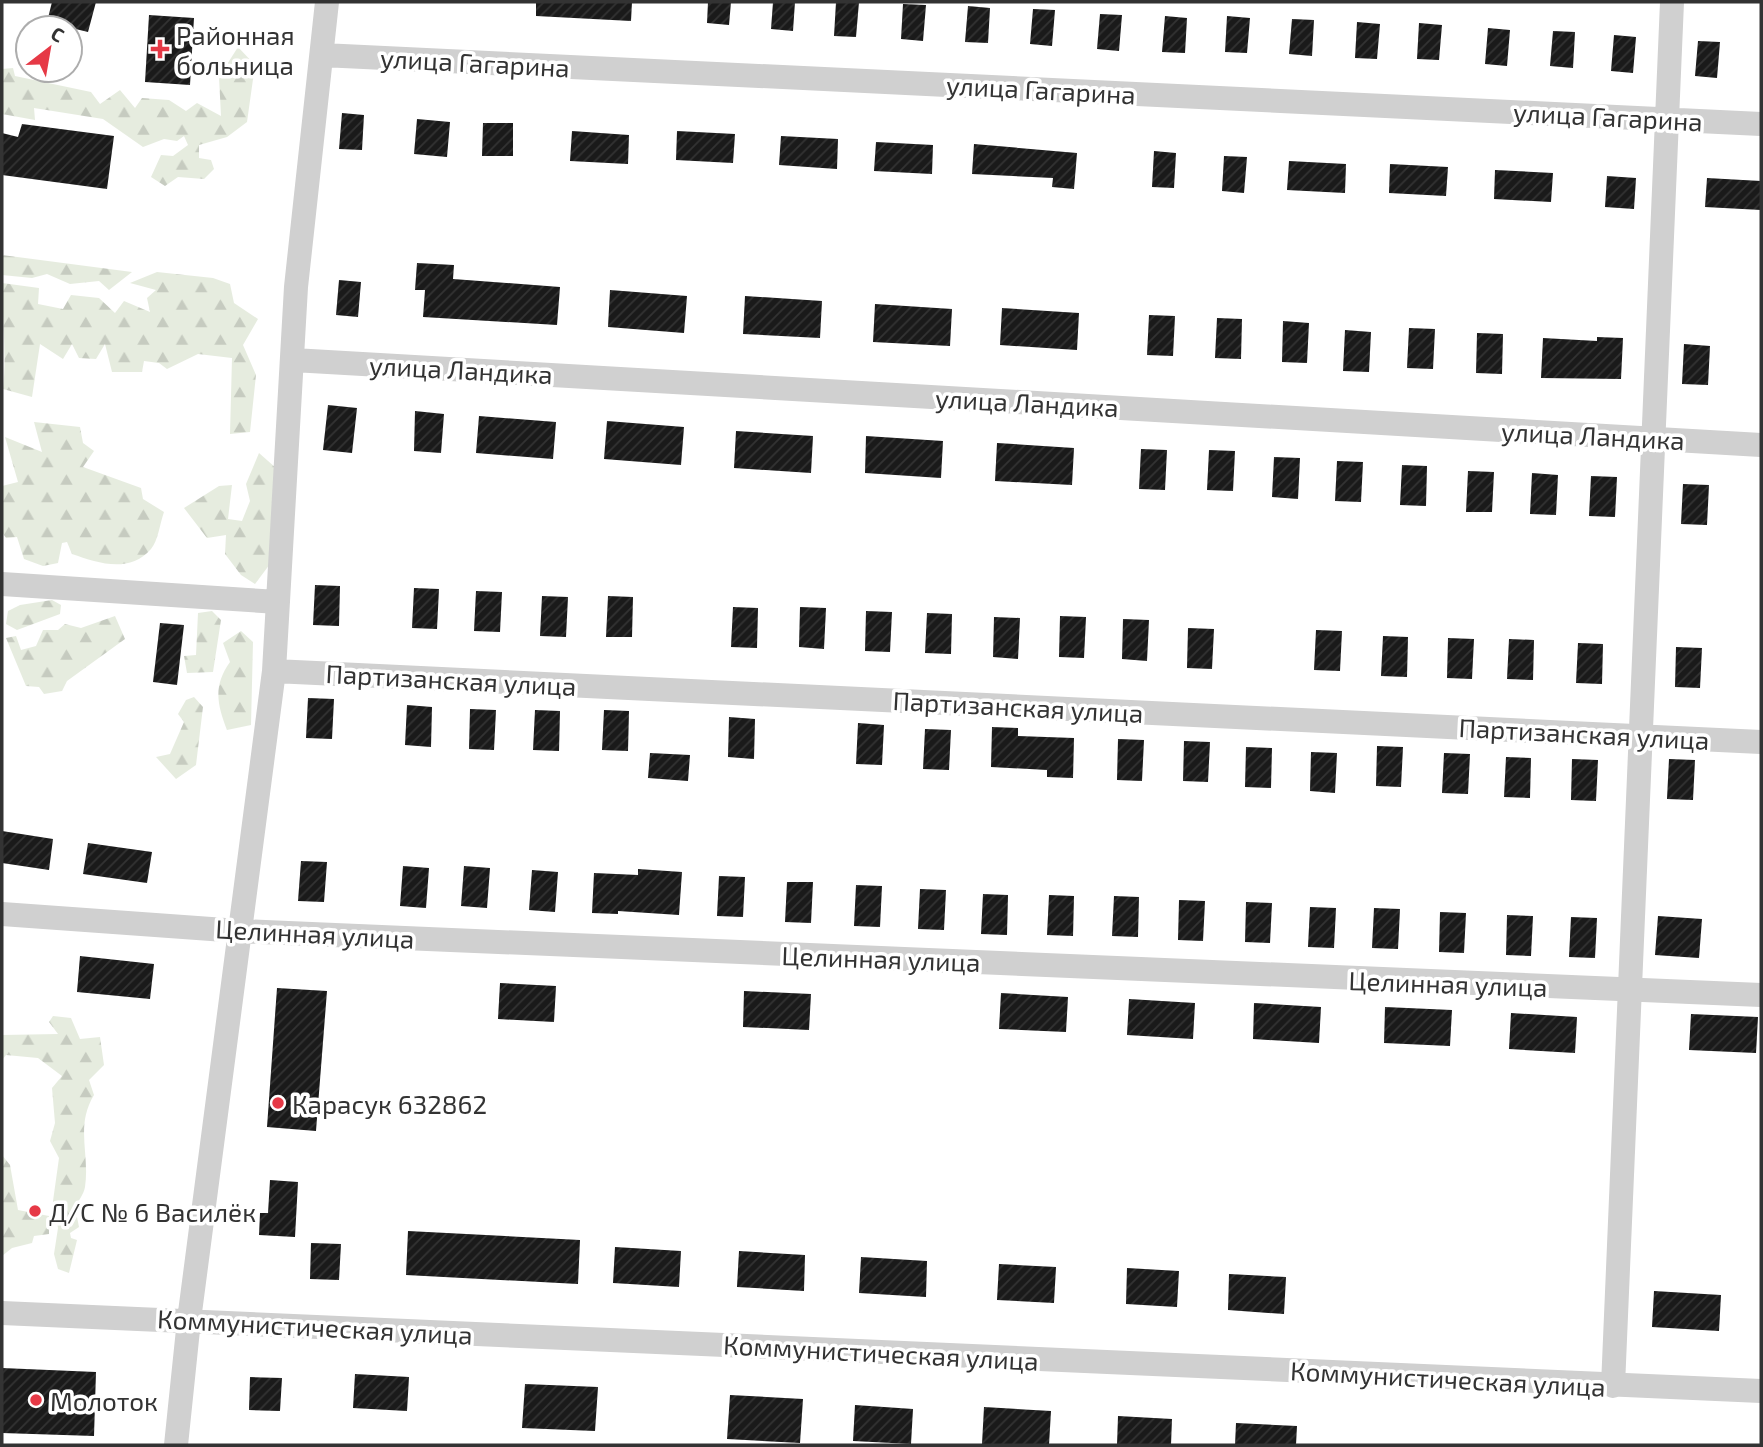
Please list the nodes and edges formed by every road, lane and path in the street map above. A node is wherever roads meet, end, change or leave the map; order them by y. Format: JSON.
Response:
{"nodes":[{"id":1,"x":327,"y":2,"type":"edge"},
{"id":2,"x":1672,"y":2,"type":"edge"},
{"id":3,"x":322,"y":55,"type":"junction"},
{"id":4,"x":1668,"y":119,"type":"junction"},
{"id":5,"x":1761,"y":124,"type":"edge"},
{"id":6,"x":293,"y":360,"type":"junction"},
{"id":7,"x":1654,"y":438,"type":"junction"},
{"id":8,"x":1761,"y":444,"type":"edge"},
{"id":9,"x":2,"y":584,"type":"edge"},
{"id":10,"x":278,"y":602,"type":"junction"},
{"id":11,"x":274,"y":671,"type":"junction"},
{"id":12,"x":1642,"y":736,"type":"junction"},
{"id":13,"x":1761,"y":742,"type":"edge"},
{"id":14,"x":2,"y":914,"type":"edge"},
{"id":15,"x":239,"y":931,"type":"junction"},
{"id":16,"x":1630,"y":990,"type":"junction"},
{"id":17,"x":1761,"y":995,"type":"edge"},
{"id":18,"x":2,"y":1313,"type":"edge"},
{"id":19,"x":189,"y":1320,"type":"junction"},
{"id":20,"x":1613,"y":1386,"type":"junction"},
{"id":21,"x":1761,"y":1391,"type":"edge"},
{"id":22,"x":176,"y":1445,"type":"edge"}],
"edges":[{"from":1,"to":3,"type":"street"},
{"from":2,"to":4,"type":"street"},
{"from":3,"to":4,"type":"street","name":"улица Гагарина"},
{"from":3,"to":6,"type":"street"},
{"from":4,"to":5,"type":"street","name":"улица Гагарина"},
{"from":4,"to":7,"type":"street"},
{"from":6,"to":7,"type":"street","name":"улица Ландика"},
{"from":6,"to":10,"type":"street"},
{"from":7,"to":8,"type":"street","name":"улица Ландика"},
{"from":7,"to":12,"type":"street"},
{"from":9,"to":10,"type":"street"},
{"from":10,"to":11,"type":"street"},
{"from":11,"to":12,"type":"street","name":"Партизанская улица"},
{"from":11,"to":15,"type":"street"},
{"from":12,"to":13,"type":"street","name":"Партизанская улица"},
{"from":12,"to":16,"type":"street"},
{"from":14,"to":15,"type":"street","name":"Целинная улица"},
{"from":15,"to":16,"type":"street","name":"Целинная улица"},
{"from":15,"to":19,"type":"street"},
{"from":16,"to":17,"type":"street","name":"Целинная улица"},
{"from":16,"to":20,"type":"street"},
{"from":18,"to":19,"type":"street","name":"Коммунистическая улица"},
{"from":19,"to":20,"type":"street","name":"Коммунистическая улица"},
{"from":19,"to":22,"type":"street"},
{"from":20,"to":21,"type":"street","name":"Коммунистическая улица"}]}
